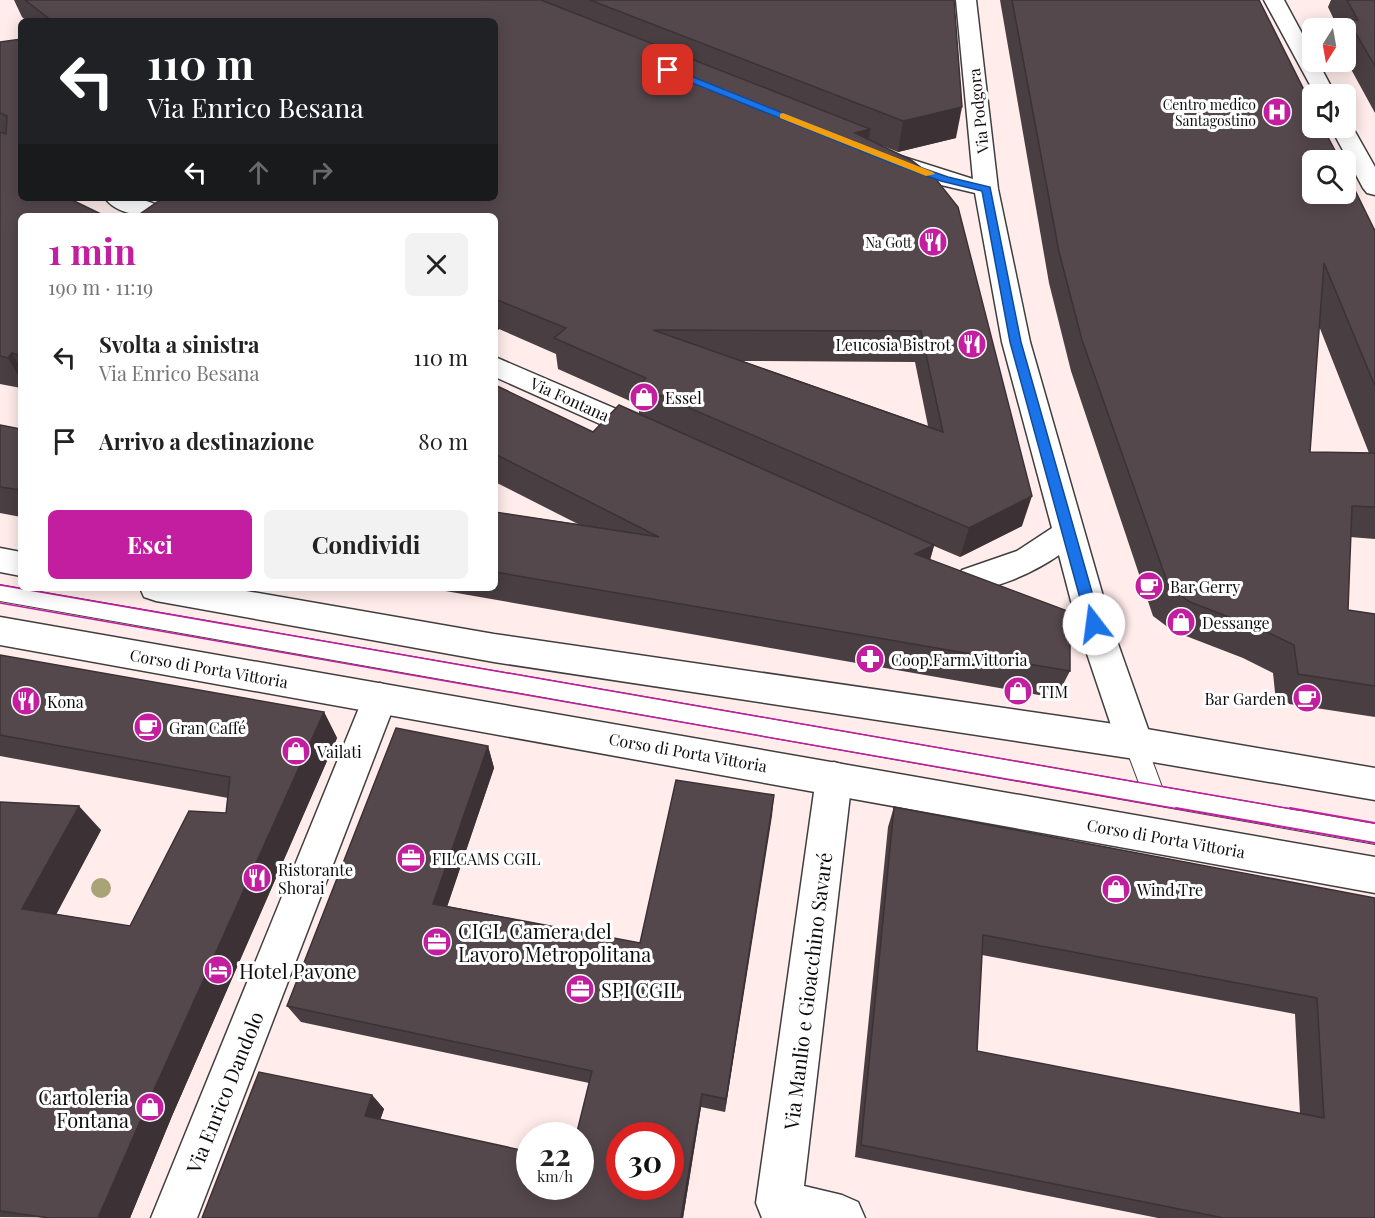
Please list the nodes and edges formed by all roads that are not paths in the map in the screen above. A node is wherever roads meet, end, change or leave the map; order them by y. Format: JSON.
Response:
{"nodes":[{"id":1,"x":966,"y":0,"type":"edge"},
{"id":2,"x":1274,"y":0,"type":"edge"},
{"id":3,"x":1319,"y":84,"type":"edge"},
{"id":4,"x":1348,"y":138,"type":"edge"},
{"id":5,"x":868,"y":150,"type":"edge"},
{"id":6,"x":1375,"y":188,"type":"edge"},
{"id":7,"x":987,"y":189,"type":"junction"},
{"id":8,"x":124,"y":201,"type":"edge"},
{"id":9,"x":151,"y":213,"type":"edge"},
{"id":10,"x":498,"y":367,"type":"edge"},
{"id":11,"x":669,"y":443,"type":"edge"},
{"id":12,"x":1069,"y":532,"type":"junction"},
{"id":13,"x":0,"y":560,"type":"edge"},
{"id":14,"x":18,"y":563,"type":"edge"},
{"id":15,"x":173,"y":591,"type":"edge"},
{"id":16,"x":0,"y":593,"type":"edge"},
{"id":17,"x":1015,"y":596,"type":"edge"},
{"id":18,"x":1056,"y":612,"type":"edge"},
{"id":19,"x":1094,"y":624,"type":"junction"},
{"id":20,"x":0,"y":631,"type":"edge"},
{"id":21,"x":380,"y":698,"type":"junction"},
{"id":22,"x":1135,"y":743,"type":"junction"},
{"id":23,"x":834,"y":778,"type":"junction"},
{"id":24,"x":1375,"y":784,"type":"edge"},
{"id":25,"x":1155,"y":796,"type":"junction"},
{"id":26,"x":1375,"y":834,"type":"edge"},
{"id":27,"x":1375,"y":875,"type":"edge"},
{"id":28,"x":174,"y":1218,"type":"edge"},
{"id":29,"x":842,"y":1218,"type":"edge"}],
"edges":[{"from":1,"to":7,"type":"street","name":"Via Podgora"},
{"from":2,"to":3,"type":"street"},
{"from":4,"to":6,"type":"street"},
{"from":5,"to":7,"type":"street"},
{"from":7,"to":12,"type":"street","name":"Via Podgora"},
{"from":8,"to":9,"type":"street"},
{"from":10,"to":11,"type":"street","name":"Via Fontana"},
{"from":12,"to":17,"type":"street"},
{"from":12,"to":19,"type":"street","name":"Via Podgora"},
{"from":13,"to":14,"type":"street"},
{"from":15,"to":22,"type":"street"},
{"from":16,"to":25,"type":"lane"},
{"from":18,"to":19,"type":"street"},
{"from":19,"to":22,"type":"street","name":"Via Podgora"},
{"from":20,"to":21,"type":"street","name":"Corso di Porta Vittoria"},
{"from":21,"to":23,"type":"street","name":"Corso di Porta Vittoria"},
{"from":21,"to":28,"type":"street","name":"Via Enrico Dandolo"},
{"from":22,"to":24,"type":"street"},
{"from":22,"to":25,"type":"lane"},
{"from":23,"to":27,"type":"street","name":"Corso di Porta Vittoria"},
{"from":23,"to":29,"type":"street","name":"Via Manlio e Gioacchino Savaré"},
{"from":25,"to":26,"type":"lane"}]}
